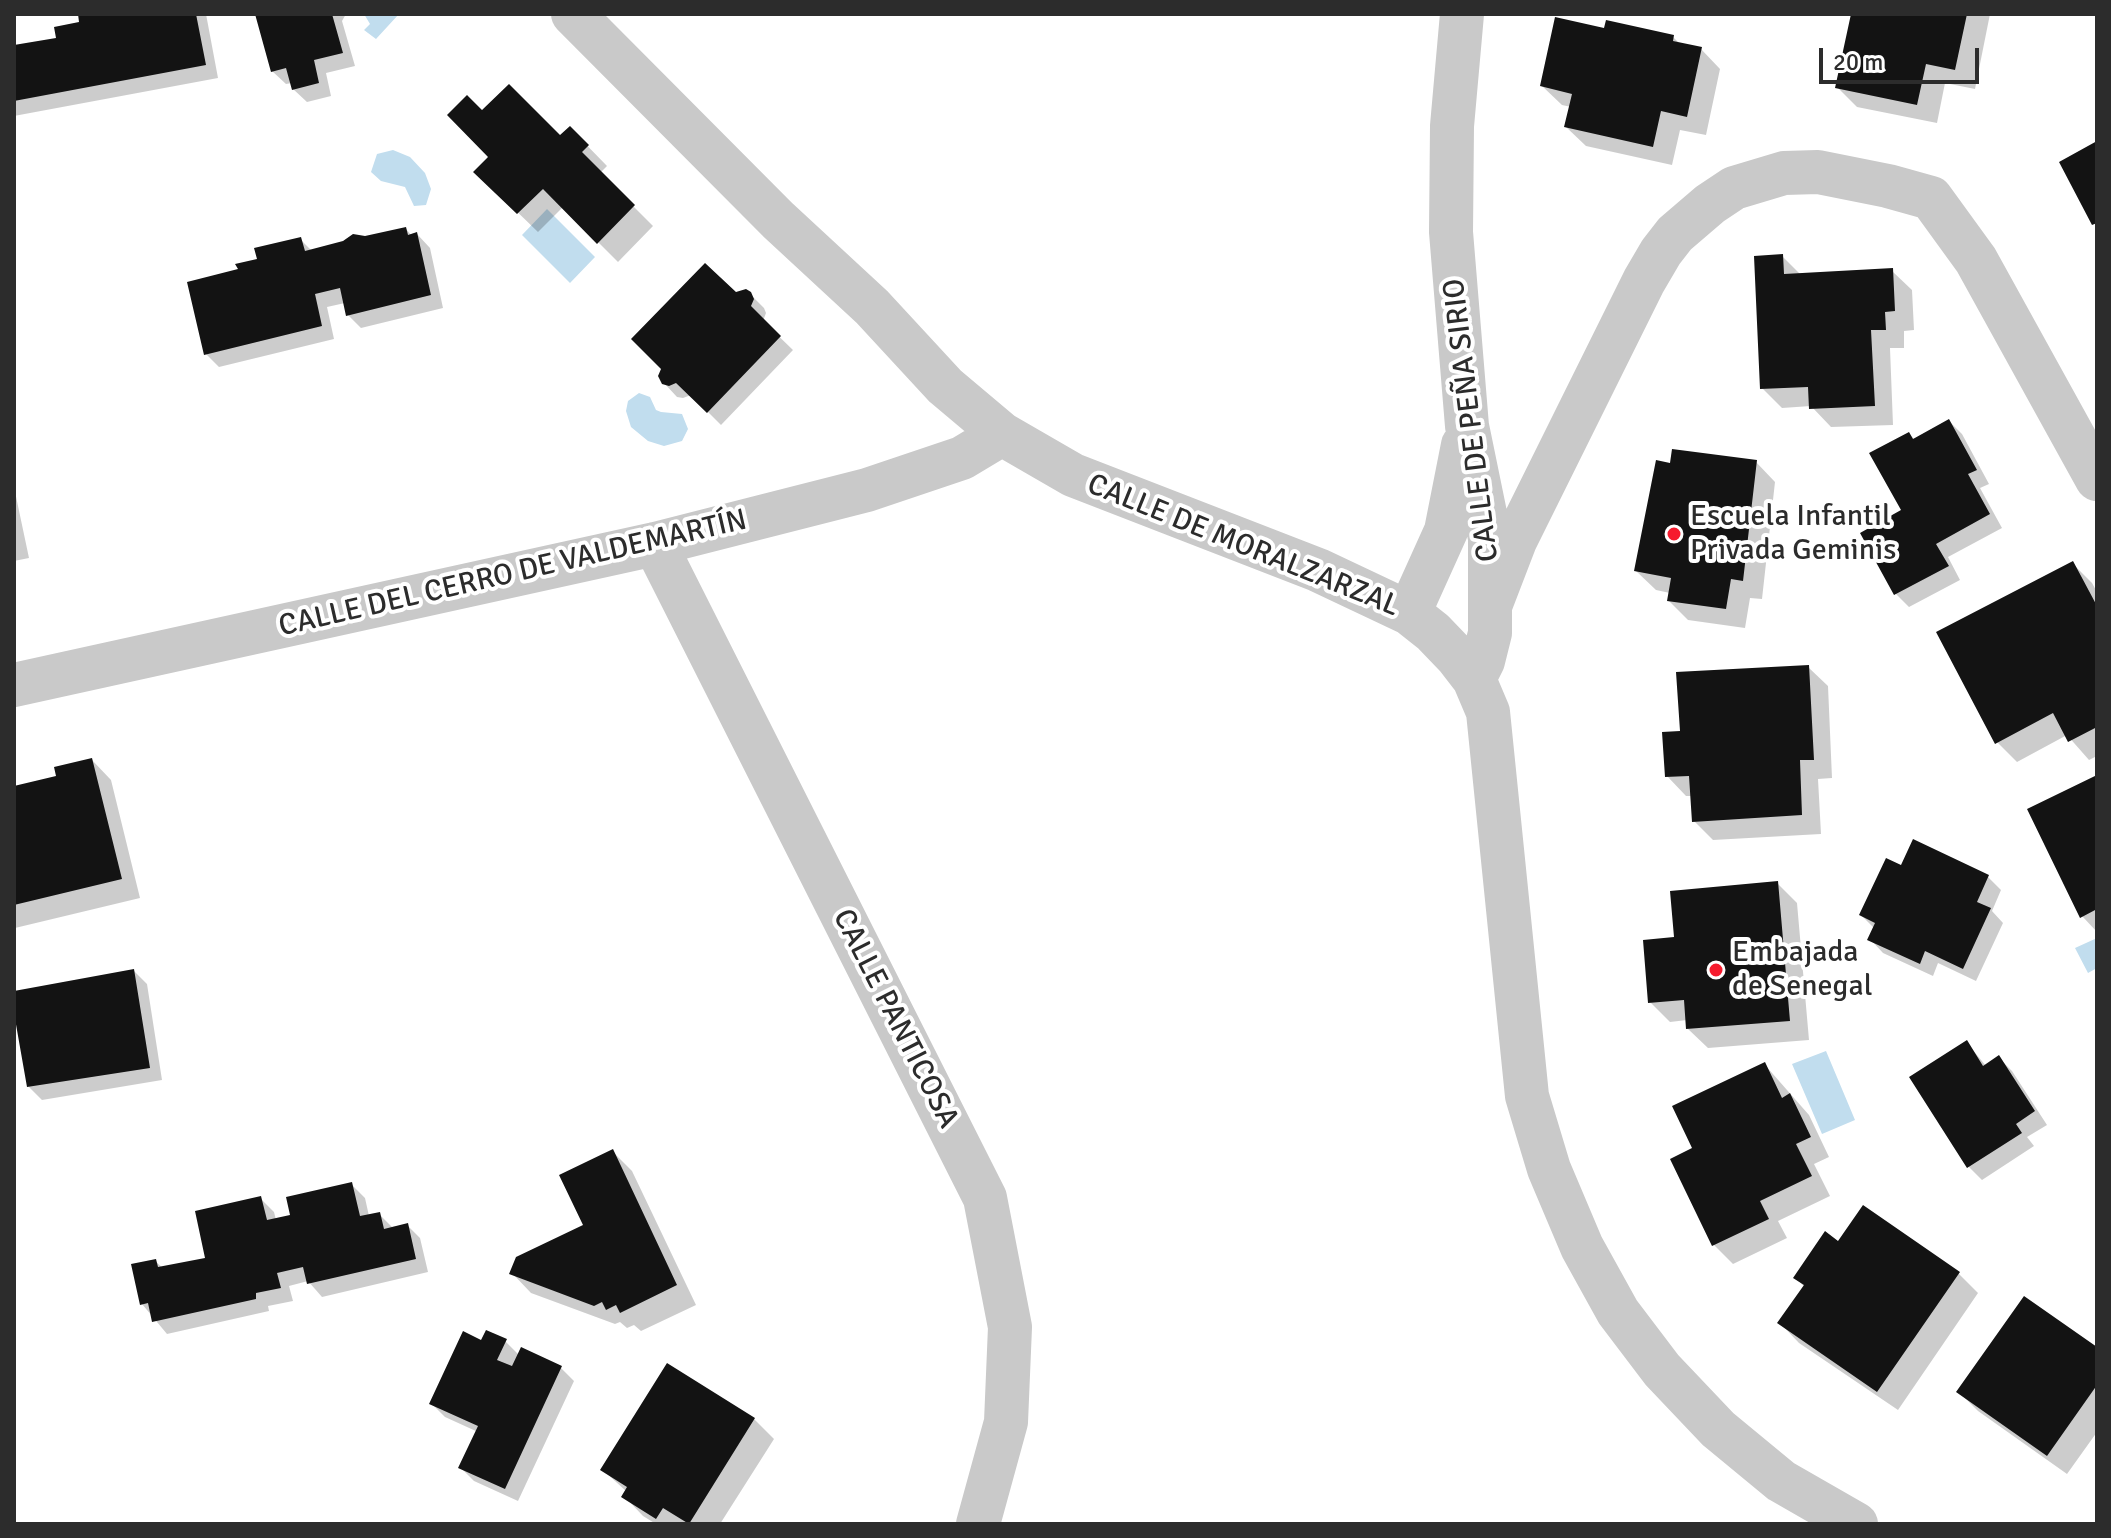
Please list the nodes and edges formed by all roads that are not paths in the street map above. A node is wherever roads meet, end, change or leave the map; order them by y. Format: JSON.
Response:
{"nodes":[{"id":1,"x":573,"y":14,"type":"edge"},
{"id":2,"x":1462,"y":14,"type":"edge"},
{"id":3,"x":1467,"y":426,"type":"junction"},
{"id":4,"x":1002,"y":434,"type":"junction"},
{"id":5,"x":2097,"y":479,"type":"edge"},
{"id":6,"x":655,"y":544,"type":"junction"},
{"id":7,"x":1490,"y":606,"type":"junction"},
{"id":8,"x":1409,"y":613,"type":"junction"},
{"id":9,"x":1474,"y":679,"type":"junction"},
{"id":10,"x":14,"y":685,"type":"edge"},
{"id":11,"x":978,"y":1524,"type":"edge"},
{"id":12,"x":1856,"y":1524,"type":"edge"}],
"edges":[{"from":1,"to":4,"type":"street","name":"CALLE DE MORALZARZAL"},
{"from":2,"to":3,"type":"street","name":"CALLE DE PEÑA SIRIO"},
{"from":3,"to":7,"type":"street","name":"CALLE DE PEÑA SIRIO"},
{"from":3,"to":8,"type":"street"},
{"from":4,"to":6,"type":"street","name":"CALLE DEL CERRO DE VALDEMARTÍN"},
{"from":4,"to":8,"type":"street","name":"CALLE DE MORALZARZAL"},
{"from":5,"to":7,"type":"street"},
{"from":6,"to":10,"type":"street","name":"CALLE DEL CERRO DE VALDEMARTÍN"},
{"from":6,"to":11,"type":"street","name":"CALLE PANTICOSA"},
{"from":7,"to":9,"type":"street","name":"CALLE DE PEÑA SIRIO"},
{"from":8,"to":9,"type":"street","name":"CALLE DE MORALZARZAL"},
{"from":9,"to":12,"type":"street","name":"CALLE DE MORALZARZAL"}]}
